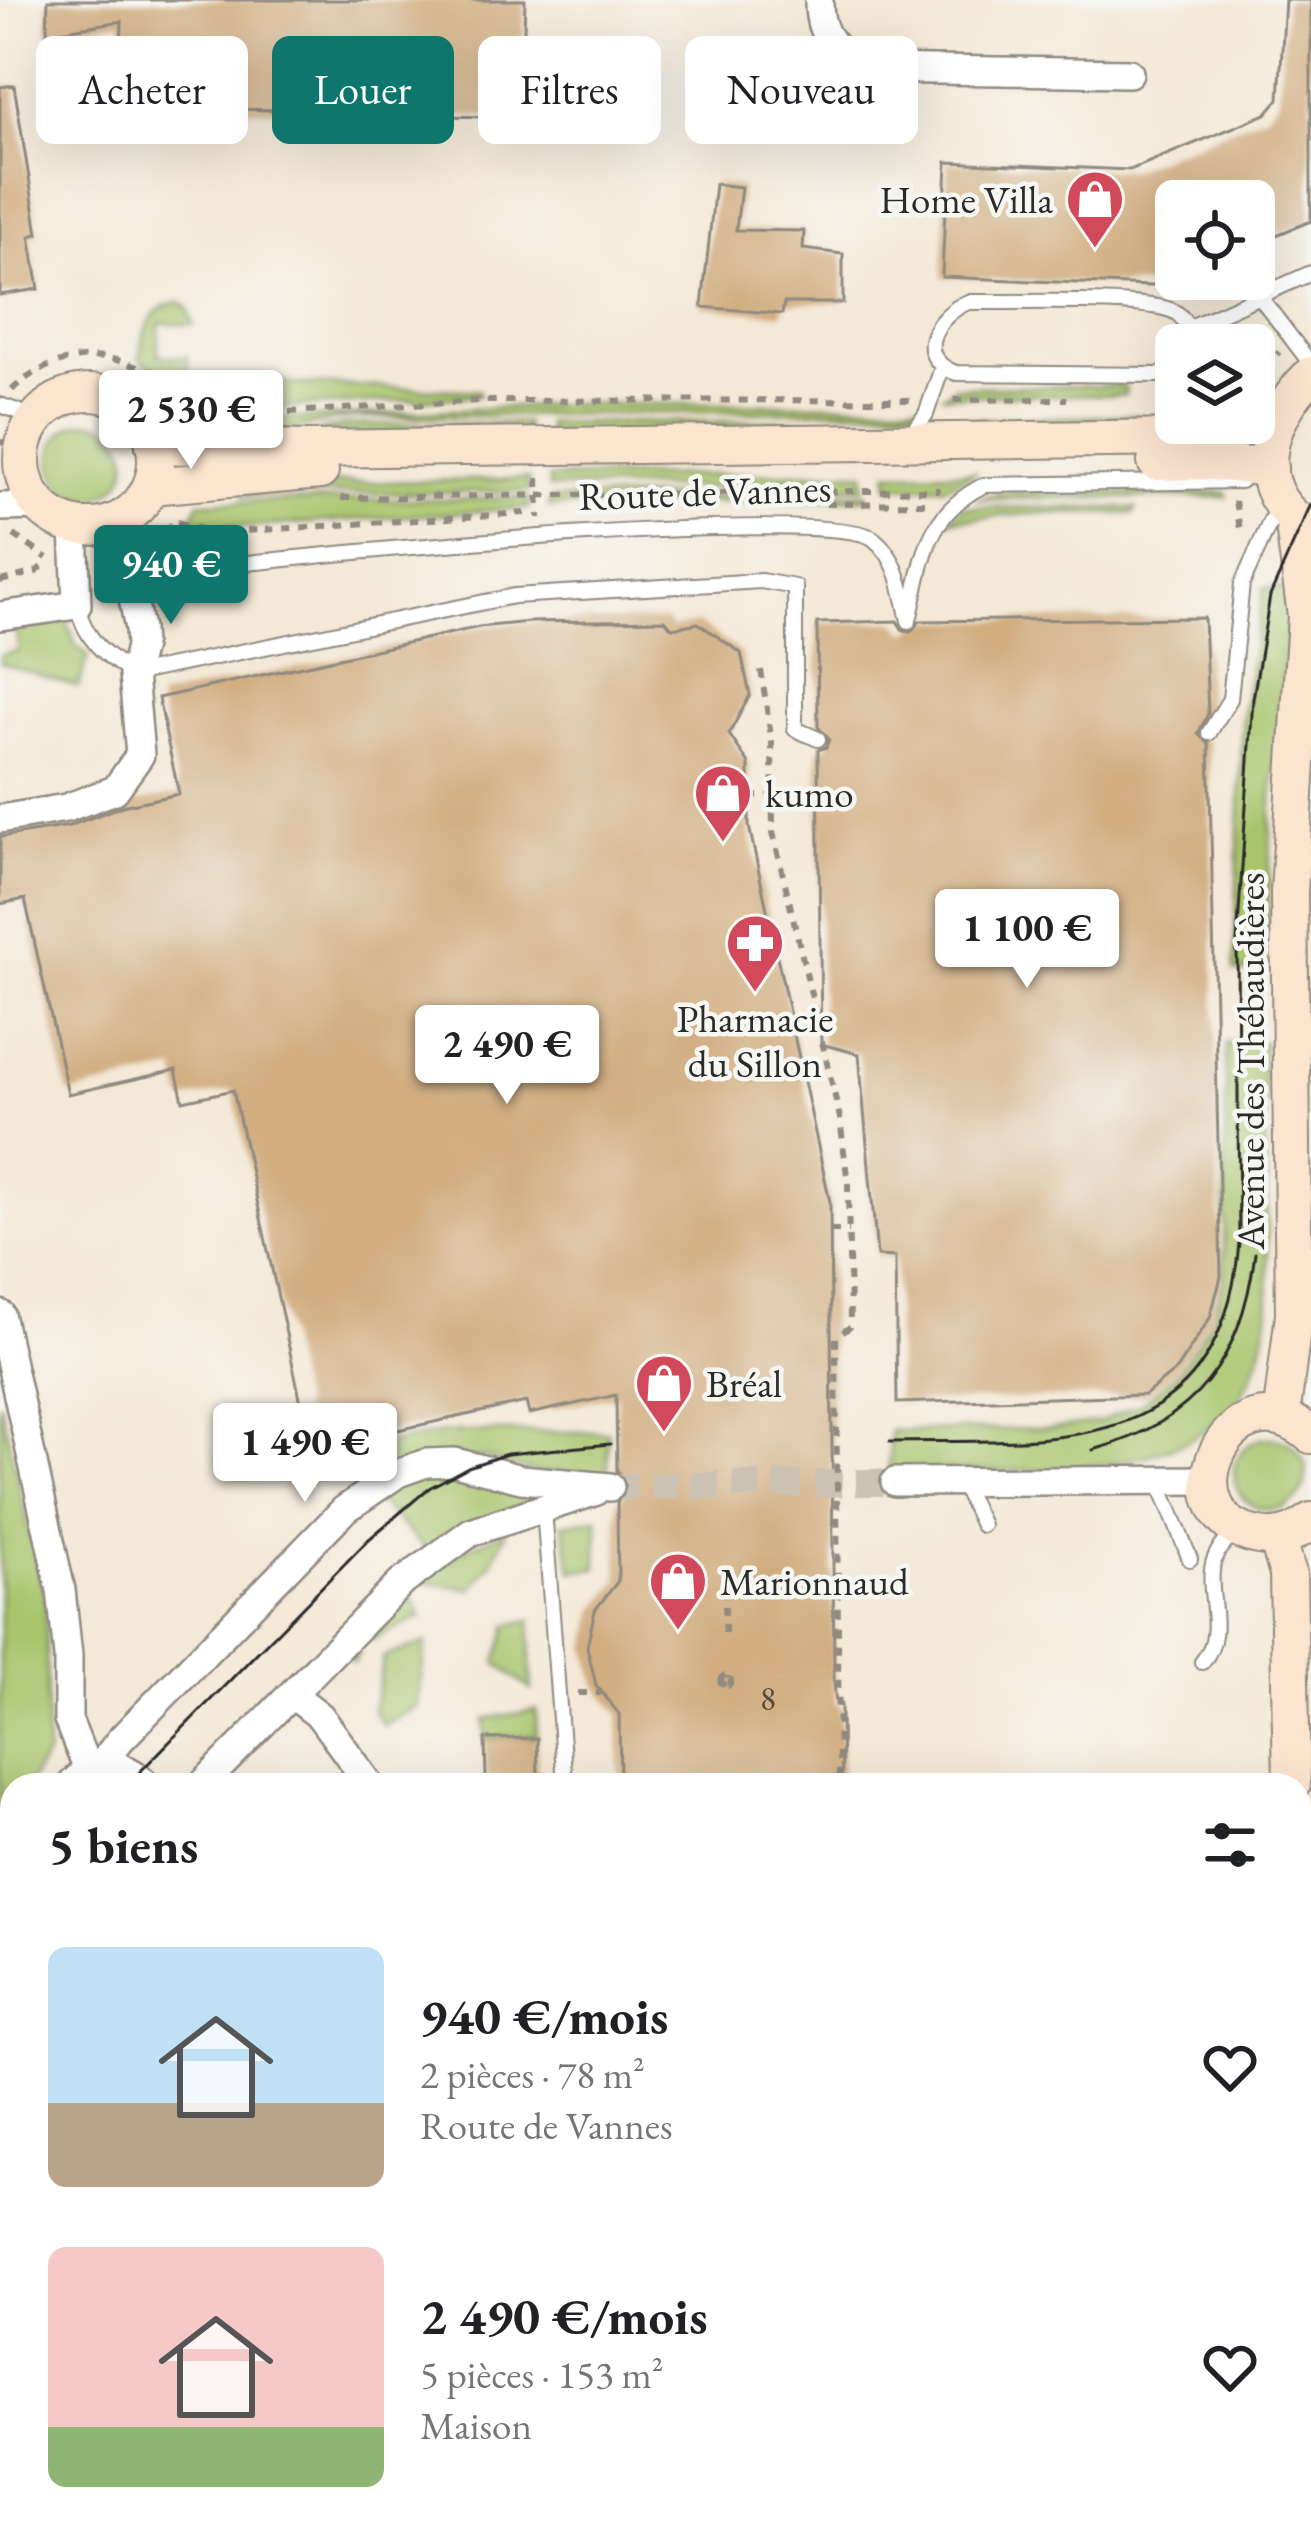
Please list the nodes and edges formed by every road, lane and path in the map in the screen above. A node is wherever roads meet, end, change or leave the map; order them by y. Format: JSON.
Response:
{"nodes":[{"id":1,"x":819,"y":0,"type":"edge"},
{"id":2,"x":1129,"y":73,"type":"dead end"},
{"id":3,"x":1311,"y":273,"type":"edge"},
{"id":4,"x":1275,"y":290,"type":"edge"},
{"id":5,"x":1253,"y":300,"type":"edge"},
{"id":6,"x":1262,"y":300,"type":"edge"},
{"id":7,"x":1185,"y":324,"type":"edge"},
{"id":8,"x":1197,"y":324,"type":"edge"},
{"id":9,"x":1311,"y":364,"type":"edge"},
{"id":10,"x":943,"y":368,"type":"junction"},
{"id":11,"x":1155,"y":375,"type":"edge"},
{"id":12,"x":1311,"y":375,"type":"edge"},
{"id":13,"x":1078,"y":399,"type":"dead end"},
{"id":14,"x":1143,"y":399,"type":"dead end"},
{"id":15,"x":1155,"y":399,"type":"edge"},
{"id":16,"x":931,"y":402,"type":"junction"},
{"id":17,"x":0,"y":404,"type":"edge"},
{"id":18,"x":273,"y":413,"type":"dead end"},
{"id":19,"x":1276,"y":418,"type":"junction"},
{"id":20,"x":908,"y":440,"type":"junction"},
{"id":21,"x":154,"y":445,"type":"junction"},
{"id":22,"x":197,"y":465,"type":"junction"},
{"id":23,"x":16,"y":473,"type":"edge"},
{"id":24,"x":151,"y":485,"type":"junction"},
{"id":25,"x":984,"y":485,"type":"junction"},
{"id":26,"x":339,"y":498,"type":"dead end"},
{"id":27,"x":1285,"y":500,"type":"edge"},
{"id":28,"x":104,"y":547,"type":"junction"},
{"id":29,"x":61,"y":561,"type":"junction"},
{"id":30,"x":0,"y":581,"type":"edge"},
{"id":31,"x":76,"y":605,"type":"junction"},
{"id":32,"x":0,"y":616,"type":"edge"},
{"id":33,"x":761,"y":670,"type":"dead end"},
{"id":34,"x":133,"y":674,"type":"junction"},
{"id":35,"x":1307,"y":696,"type":"edge"},
{"id":36,"x":1208,"y":733,"type":"dead end"},
{"id":37,"x":818,"y":739,"type":"dead end"},
{"id":38,"x":749,"y":796,"type":"dead end"},
{"id":39,"x":772,"y":796,"type":"junction"},
{"id":40,"x":0,"y":819,"type":"edge"},
{"id":41,"x":1300,"y":922,"type":"edge"},
{"id":42,"x":830,"y":1230,"type":"dead end"},
{"id":43,"x":849,"y":1230,"type":"junction"},
{"id":44,"x":0,"y":1314,"type":"edge"},
{"id":45,"x":1296,"y":1426,"type":"edge"},
{"id":46,"x":1158,"y":1480,"type":"junction"},
{"id":47,"x":1210,"y":1480,"type":"junction"},
{"id":48,"x":961,"y":1481,"type":"junction"},
{"id":49,"x":895,"y":1482,"type":"tunnel mouth"},
{"id":50,"x":544,"y":1509,"type":"junction"},
{"id":51,"x":1311,"y":1521,"type":"edge"},
{"id":52,"x":982,"y":1525,"type":"dead end"},
{"id":53,"x":1260,"y":1534,"type":"junction"},
{"id":54,"x":1190,"y":1559,"type":"dead end"},
{"id":55,"x":725,"y":1588,"type":"dead end"},
{"id":56,"x":725,"y":1636,"type":"dead end"},
{"id":57,"x":1202,"y":1662,"type":"dead end"},
{"id":58,"x":584,"y":1693,"type":"dead end"},
{"id":59,"x":601,"y":1693,"type":"dead end"},
{"id":60,"x":292,"y":1695,"type":"junction"},
{"id":61,"x":87,"y":1773,"type":"edge"},
{"id":62,"x":88,"y":1773,"type":"edge"},
{"id":63,"x":94,"y":1773,"type":"edge"},
{"id":64,"x":133,"y":1773,"type":"edge"},
{"id":65,"x":214,"y":1773,"type":"edge"},
{"id":66,"x":361,"y":1773,"type":"edge"},
{"id":67,"x":564,"y":1773,"type":"edge"},
{"id":68,"x":839,"y":1773,"type":"edge"},
{"id":69,"x":1292,"y":1773,"type":"edge"}],
"edges":[{"from":1,"to":2,"type":"street"},
{"from":3,"to":4,"type":"lane"},
{"from":5,"to":8,"type":"lane"},
{"from":6,"to":9,"type":"lane"},
{"from":7,"to":10,"type":"lane"},
{"from":10,"to":11,"type":"lane"},
{"from":10,"to":16,"type":"lane"},
{"from":12,"to":19,"type":"main road"},
{"from":13,"to":16,"type":"path"},
{"from":14,"to":15,"type":"path"},
{"from":16,"to":18,"type":"path"},
{"from":16,"to":20,"type":"lane"},
{"from":17,"to":22,"type":"path"},
{"from":17,"to":23,"type":"lane"},
{"from":19,"to":20,"type":"main road","name":"Route de Vannes"},
{"from":19,"to":27,"type":"main road","name":"Avenue des Thébaudières"},
{"from":20,"to":22,"type":"main road","name":"Route de Vannes"},
{"from":21,"to":22,"type":"main road","name":"Route de Vannes"},
{"from":21,"to":23,"type":"main road"},
{"from":21,"to":24,"type":"main road"},
{"from":22,"to":24,"type":"main road","name":"Route de Vannes"},
{"from":22,"to":27,"type":"main road","name":"Route de Vannes"},
{"from":22,"to":28,"type":"path"},
{"from":23,"to":28,"type":"main road"},
{"from":23,"to":29,"type":"path"},
{"from":24,"to":28,"type":"main road"},
{"from":25,"to":26,"type":"path"},
{"from":25,"to":27,"type":"lane"},
{"from":25,"to":28,"type":"lane","name":"Route de Vannes"},
{"from":27,"to":35,"type":"main road","name":"Avenue des Thébaudières"},
{"from":27,"to":36,"type":"lane"},
{"from":28,"to":29,"type":"street"},
{"from":28,"to":34,"type":"street"},
{"from":29,"to":30,"type":"path"},
{"from":29,"to":31,"type":"street"},
{"from":31,"to":32,"type":"street"},
{"from":31,"to":34,"type":"lane"},
{"from":33,"to":39,"type":"path"},
{"from":34,"to":37,"type":"lane"},
{"from":34,"to":40,"type":"street"},
{"from":35,"to":41,"type":"main road","name":"Avenue des Thébaudières"},
{"from":38,"to":39,"type":"path"},
{"from":39,"to":43,"type":"path"},
{"from":41,"to":45,"type":"main road","name":"Avenue des Thébaudières"},
{"from":42,"to":43,"type":"path"},
{"from":43,"to":68,"type":"path"},
{"from":44,"to":61,"type":"street"},
{"from":45,"to":47,"type":"main road"},
{"from":46,"to":47,"type":"street"},
{"from":46,"to":48,"type":"street"},
{"from":46,"to":54,"type":"lane"},
{"from":47,"to":53,"type":"main road"},
{"from":48,"to":49,"type":"street"},
{"from":48,"to":52,"type":"lane"},
{"from":50,"to":60,"type":"street"},
{"from":50,"to":62,"type":"street"},
{"from":50,"to":67,"type":"lane"},
{"from":51,"to":53,"type":"main road"},
{"from":53,"to":57,"type":"lane"},
{"from":53,"to":69,"type":"main road"},
{"from":55,"to":56,"type":"path"},
{"from":58,"to":59,"type":"path"},
{"from":60,"to":65,"type":"street"},
{"from":60,"to":66,"type":"street"},
{"from":63,"to":64,"type":"street"}]}
